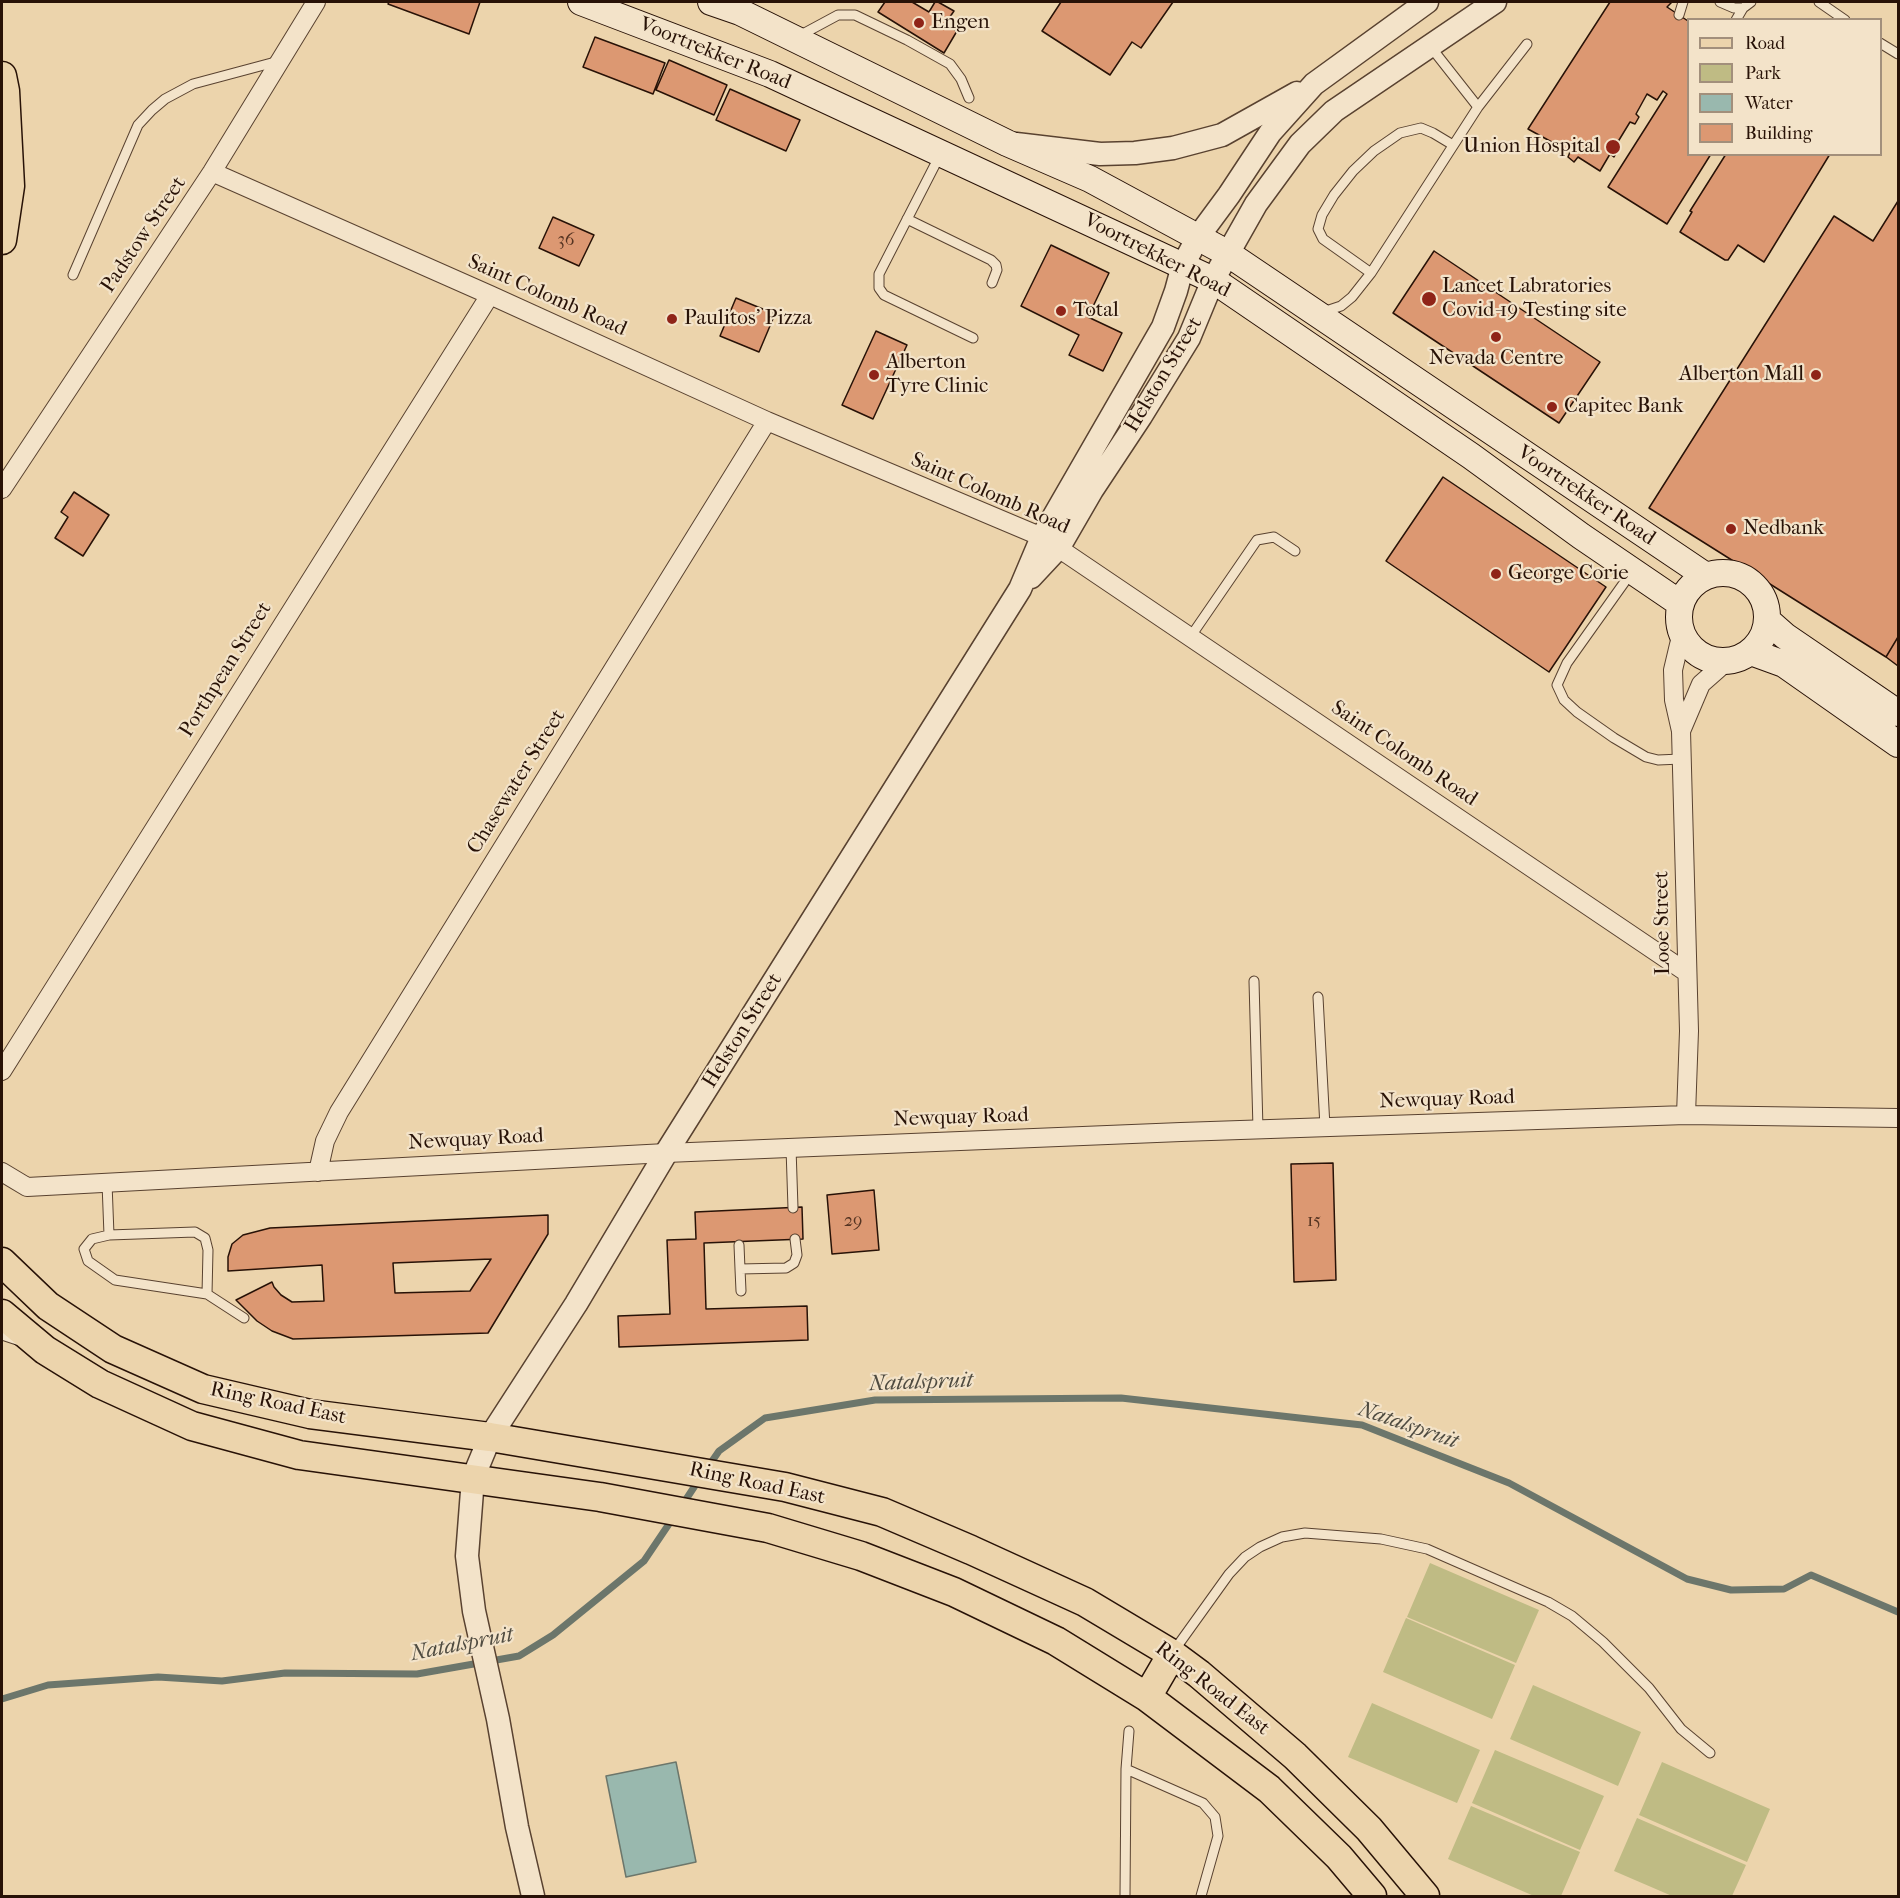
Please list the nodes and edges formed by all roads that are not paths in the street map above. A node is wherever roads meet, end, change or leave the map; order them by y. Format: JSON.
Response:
{"nodes":[{"id":1,"x":316,"y":2,"type":"edge"},
{"id":2,"x":581,"y":2,"type":"edge"},
{"id":3,"x":711,"y":2,"type":"edge"},
{"id":4,"x":1427,"y":2,"type":"edge"},
{"id":5,"x":1495,"y":2,"type":"edge"},
{"id":6,"x":1683,"y":2,"type":"edge"},
{"id":7,"x":1720,"y":2,"type":"edge"},
{"id":8,"x":1751,"y":2,"type":"edge"},
{"id":9,"x":1819,"y":2,"type":"edge"},
{"id":10,"x":1832,"y":5,"type":"edge"},
{"id":11,"x":1743,"y":8,"type":"junction"},
{"id":12,"x":1679,"y":15,"type":"dead end"},
{"id":13,"x":1737,"y":18,"type":"edge"},
{"id":14,"x":1843,"y":18,"type":"edge"},
{"id":15,"x":794,"y":39,"type":"junction"},
{"id":16,"x":1527,"y":44,"type":"dead end"},
{"id":17,"x":1882,"y":44,"type":"edge"},
{"id":18,"x":1430,"y":46,"type":"junction"},
{"id":19,"x":1899,"y":54,"type":"edge"},
{"id":20,"x":279,"y":61,"type":"junction"},
{"id":21,"x":2,"y":76,"type":"edge"},
{"id":22,"x":1314,"y":84,"type":"junction"},
{"id":23,"x":969,"y":98,"type":"dead end"},
{"id":24,"x":1478,"y":107,"type":"junction"},
{"id":25,"x":1007,"y":143,"type":"junction"},
{"id":26,"x":1453,"y":145,"type":"junction"},
{"id":27,"x":941,"y":153,"type":"junction"},
{"id":28,"x":212,"y":172,"type":"junction"},
{"id":29,"x":908,"y":219,"type":"junction"},
{"id":30,"x":1198,"y":237,"type":"junction"},
{"id":31,"x":2,"y":240,"type":"edge"},
{"id":32,"x":1227,"y":253,"type":"junction"},
{"id":33,"x":1183,"y":265,"type":"junction"},
{"id":34,"x":1371,"y":273,"type":"junction"},
{"id":35,"x":73,"y":275,"type":"dead end"},
{"id":36,"x":1213,"y":280,"type":"junction"},
{"id":37,"x":992,"y":284,"type":"dead end"},
{"id":38,"x":490,"y":295,"type":"junction"},
{"id":39,"x":1317,"y":314,"type":"junction"},
{"id":40,"x":973,"y":338,"type":"dead end"},
{"id":41,"x":767,"y":421,"type":"junction"},
{"id":42,"x":2,"y":489,"type":"edge"},
{"id":43,"x":1050,"y":542,"type":"junction"},
{"id":44,"x":1295,"y":551,"type":"dead end"},
{"id":45,"x":1633,"y":571,"type":"junction"},
{"id":46,"x":1706,"y":576,"type":"junction"},
{"id":47,"x":1681,"y":604,"type":"junction"},
{"id":48,"x":1768,"y":621,"type":"junction"},
{"id":49,"x":1682,"y":632,"type":"junction"},
{"id":50,"x":1191,"y":636,"type":"junction"},
{"id":51,"x":1751,"y":652,"type":"junction"},
{"id":52,"x":1726,"y":662,"type":"junction"},
{"id":53,"x":1899,"y":713,"type":"edge"},
{"id":54,"x":1681,"y":731,"type":"junction"},
{"id":55,"x":1899,"y":744,"type":"edge"},
{"id":56,"x":1681,"y":759,"type":"junction"},
{"id":57,"x":1686,"y":972,"type":"junction"},
{"id":58,"x":1254,"y":981,"type":"dead end"},
{"id":59,"x":1318,"y":997,"type":"dead end"},
{"id":60,"x":2,"y":1071,"type":"edge"},
{"id":61,"x":1686,"y":1115,"type":"junction"},
{"id":62,"x":1899,"y":1118,"type":"edge"},
{"id":63,"x":1325,"y":1127,"type":"junction"},
{"id":64,"x":1258,"y":1129,"type":"junction"},
{"id":65,"x":791,"y":1148,"type":"junction"},
{"id":66,"x":666,"y":1153,"type":"junction"},
{"id":67,"x":2,"y":1172,"type":"edge"},
{"id":68,"x":318,"y":1172,"type":"junction"},
{"id":69,"x":107,"y":1183,"type":"junction"},
{"id":70,"x":793,"y":1208,"type":"dead end"},
{"id":71,"x":109,"y":1235,"type":"junction"},
{"id":72,"x":795,"y":1239,"type":"dead end"},
{"id":73,"x":739,"y":1245,"type":"dead end"},
{"id":74,"x":2,"y":1263,"type":"edge"},
{"id":75,"x":740,"y":1269,"type":"junction"},
{"id":76,"x":741,"y":1291,"type":"dead end"},
{"id":77,"x":207,"y":1294,"type":"junction"},
{"id":78,"x":2,"y":1314,"type":"edge"},
{"id":79,"x":244,"y":1318,"type":"dead end"},
{"id":80,"x":2,"y":1335,"type":"edge"},
{"id":81,"x":45,"y":1350,"type":"junction"},
{"id":82,"x":490,"y":1437,"type":"junction"},
{"id":83,"x":473,"y":1478,"type":"junction"},
{"id":84,"x":1172,"y":1654,"type":"junction"},
{"id":85,"x":1147,"y":1697,"type":"junction"},
{"id":86,"x":1130,"y":1731,"type":"dead end"},
{"id":87,"x":1710,"y":1753,"type":"dead end"},
{"id":88,"x":1126,"y":1769,"type":"junction"},
{"id":89,"x":533,"y":1896,"type":"edge"},
{"id":90,"x":1125,"y":1896,"type":"edge"},
{"id":91,"x":1201,"y":1896,"type":"edge"},
{"id":92,"x":1372,"y":1896,"type":"edge"},
{"id":93,"x":1425,"y":1896,"type":"edge"}],
"edges":[{"from":1,"to":20,"type":"street","name":"Padstow Street"},
{"from":2,"to":27,"type":"main road","name":"Voortrekker Road"},
{"from":3,"to":15,"type":"main road","name":"Voortrekker Road"},
{"from":4,"to":22,"type":"street","name":"Helston Street"},
{"from":5,"to":18,"type":"street","name":"Helston Street"},
{"from":6,"to":12,"type":"lane"},
{"from":7,"to":11,"type":"lane"},
{"from":8,"to":11,"type":"lane"},
{"from":9,"to":10,"type":"lane"},
{"from":10,"to":14,"type":"lane"},
{"from":11,"to":13,"type":"lane"},
{"from":15,"to":23,"type":"lane"},
{"from":15,"to":25,"type":"main road","name":"Voortrekker Road"},
{"from":16,"to":24,"type":"lane"},
{"from":17,"to":19,"type":"lane"},
{"from":18,"to":24,"type":"lane"},
{"from":18,"to":32,"type":"street","name":"Helston Street"},
{"from":20,"to":28,"type":"street","name":"Padstow Street"},
{"from":20,"to":35,"type":"lane"},
{"from":21,"to":31,"type":"main road"},
{"from":22,"to":25,"type":"street"},
{"from":22,"to":30,"type":"street","name":"Helston Street"},
{"from":24,"to":26,"type":"lane"},
{"from":25,"to":30,"type":"main road","name":"Voortrekker Road"},
{"from":26,"to":34,"type":"lane"},
{"from":26,"to":34,"type":"lane"},
{"from":27,"to":29,"type":"lane"},
{"from":27,"to":33,"type":"main road","name":"Voortrekker Road"},
{"from":28,"to":38,"type":"street","name":"Saint Colomb Road"},
{"from":28,"to":42,"type":"street","name":"Padstow Street"},
{"from":29,"to":37,"type":"lane"},
{"from":29,"to":40,"type":"lane"},
{"from":30,"to":32,"type":"main road","name":"Voortrekker Road"},
{"from":30,"to":33,"type":"street","name":"Helston Street"},
{"from":32,"to":36,"type":"street","name":"Helston Street"},
{"from":32,"to":39,"type":"main road","name":"Voortrekker Road"},
{"from":33,"to":36,"type":"main road","name":"Voortrekker Road"},
{"from":33,"to":43,"type":"street","name":"Helston Street"},
{"from":34,"to":39,"type":"lane"},
{"from":36,"to":43,"type":"street","name":"Helston Street"},
{"from":36,"to":45,"type":"main road","name":"Voortrekker Road"},
{"from":38,"to":41,"type":"street","name":"Saint Colomb Road"},
{"from":38,"to":60,"type":"street","name":"Porthpean Street"},
{"from":39,"to":46,"type":"main road","name":"Voortrekker Road"},
{"from":41,"to":43,"type":"street","name":"Saint Colomb Road"},
{"from":41,"to":68,"type":"street","name":"Chasewater Street"},
{"from":43,"to":50,"type":"street","name":"Saint Colomb Road"},
{"from":43,"to":66,"type":"street","name":"Helston Street"},
{"from":44,"to":50,"type":"lane"},
{"from":45,"to":47,"type":"main road","name":"Voortrekker Road"},
{"from":45,"to":56,"type":"lane"},
{"from":46,"to":47,"type":"main road"},
{"from":46,"to":48,"type":"main road"},
{"from":47,"to":49,"type":"main road"},
{"from":48,"to":51,"type":"main road"},
{"from":48,"to":53,"type":"main road"},
{"from":49,"to":52,"type":"main road"},
{"from":49,"to":54,"type":"street","name":"Looe Street"},
{"from":50,"to":57,"type":"street","name":"Saint Colomb Road"},
{"from":51,"to":52,"type":"main road"},
{"from":51,"to":55,"type":"main road"},
{"from":52,"to":54,"type":"street","name":"Looe Street"},
{"from":54,"to":56,"type":"street","name":"Looe Street"},
{"from":56,"to":57,"type":"street","name":"Looe Street"},
{"from":57,"to":61,"type":"street","name":"Looe Street"},
{"from":58,"to":64,"type":"lane"},
{"from":59,"to":63,"type":"lane"},
{"from":61,"to":62,"type":"street","name":"Newquay Road"},
{"from":61,"to":63,"type":"street","name":"Newquay Road"},
{"from":63,"to":64,"type":"street","name":"Newquay Road"},
{"from":64,"to":65,"type":"street","name":"Newquay Road"},
{"from":65,"to":66,"type":"street","name":"Newquay Road"},
{"from":65,"to":70,"type":"lane"},
{"from":66,"to":68,"type":"street","name":"Newquay Road"},
{"from":66,"to":82,"type":"street","name":"Helston Street"},
{"from":67,"to":69,"type":"street","name":"Newquay Road"},
{"from":68,"to":69,"type":"street","name":"Newquay Road"},
{"from":69,"to":71,"type":"lane"},
{"from":71,"to":77,"type":"lane"},
{"from":71,"to":77,"type":"lane"},
{"from":72,"to":75,"type":"lane"},
{"from":73,"to":75,"type":"lane"},
{"from":74,"to":82,"type":"main road","name":"Ring Road East"},
{"from":75,"to":76,"type":"lane"},
{"from":77,"to":79,"type":"lane"},
{"from":78,"to":81,"type":"main road","name":"Ring Road East"},
{"from":80,"to":81,"type":"lane"},
{"from":81,"to":83,"type":"main road","name":"Ring Road East"},
{"from":82,"to":83,"type":"street","name":"Helston Street"},
{"from":82,"to":84,"type":"main road","name":"Ring Road East"},
{"from":83,"to":85,"type":"main road","name":"Ring Road East"},
{"from":83,"to":89,"type":"street","name":"Helston Street"},
{"from":84,"to":85,"type":"main road"},
{"from":84,"to":87,"type":"lane"},
{"from":84,"to":93,"type":"main road","name":"Ring Road East"},
{"from":85,"to":92,"type":"main road","name":"Ring Road East"},
{"from":86,"to":88,"type":"lane"},
{"from":88,"to":90,"type":"lane"},
{"from":88,"to":91,"type":"lane"}]}
